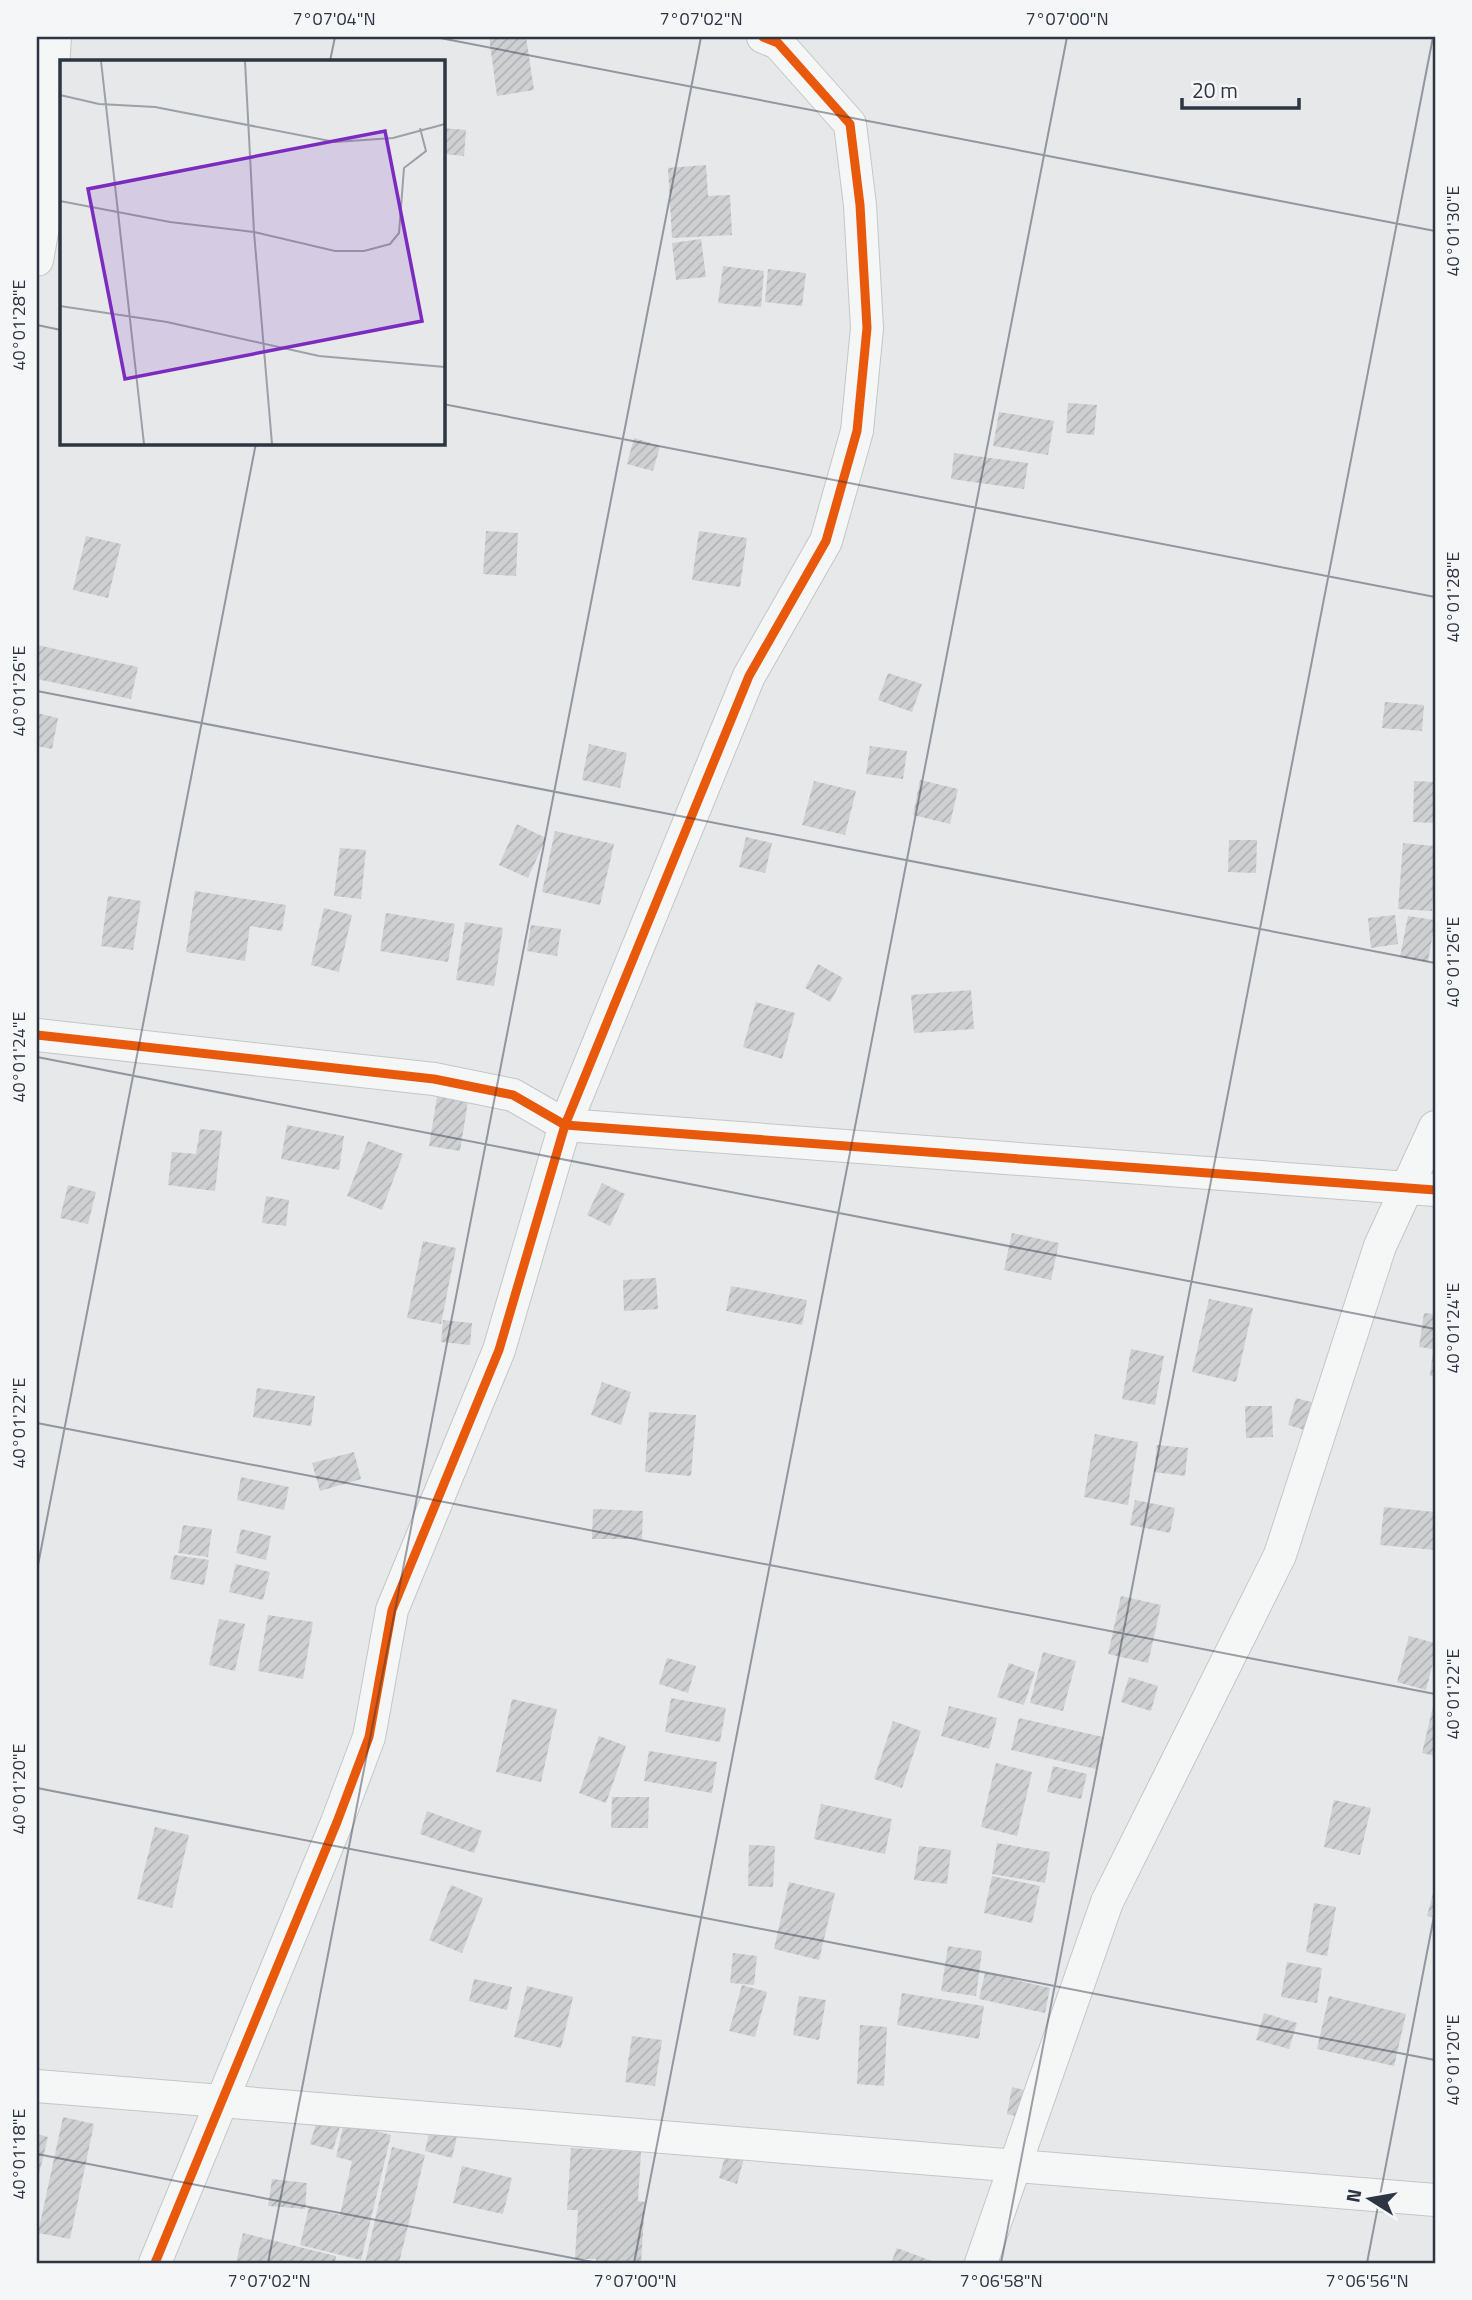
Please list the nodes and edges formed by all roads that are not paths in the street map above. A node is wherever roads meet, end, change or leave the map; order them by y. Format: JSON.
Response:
{"nodes":[{"id":1,"x":55,"y":37,"type":"edge"},
{"id":2,"x":763,"y":37,"type":"edge"},
{"id":3,"x":37,"y":260,"type":"edge"},
{"id":4,"x":37,"y":1035,"type":"edge"},
{"id":5,"x":565,"y":1125,"type":"junction"},
{"id":6,"x":1435,"y":1127,"type":"edge"},
{"id":7,"x":1421,"y":1188,"type":"edge"},
{"id":8,"x":37,"y":2086,"type":"edge"},
{"id":9,"x":221,"y":2102,"type":"junction"},
{"id":10,"x":1016,"y":2164,"type":"junction"},
{"id":11,"x":1435,"y":2200,"type":"edge"},
{"id":12,"x":155,"y":2263,"type":"edge"},
{"id":13,"x":981,"y":2263,"type":"edge"}],
"edges":[{"from":1,"to":3,"type":"street"},
{"from":2,"to":5,"type":"street"},
{"from":4,"to":5,"type":"street"},
{"from":5,"to":7,"type":"street"},
{"from":5,"to":9,"type":"street"},
{"from":6,"to":7,"type":"street"},
{"from":7,"to":10,"type":"street"},
{"from":8,"to":9,"type":"street"},
{"from":9,"to":10,"type":"street"},
{"from":9,"to":12,"type":"street"},
{"from":10,"to":11,"type":"street"},
{"from":10,"to":13,"type":"street"}]}
